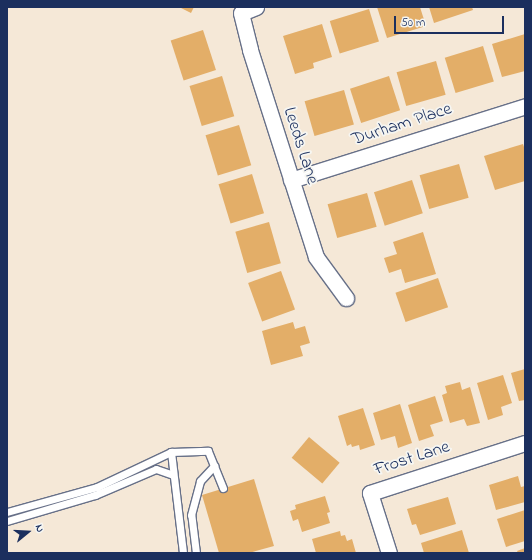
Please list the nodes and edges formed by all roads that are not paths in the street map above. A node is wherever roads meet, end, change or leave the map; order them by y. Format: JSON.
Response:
{"nodes":[{"id":1,"x":256,"y":7,"type":"edge"},
{"id":2,"x":525,"y":106,"type":"edge"},
{"id":3,"x":291,"y":180,"type":"junction"},
{"id":4,"x":346,"y":298,"type":"dead end"},
{"id":5,"x":525,"y":443,"type":"edge"},
{"id":6,"x":171,"y":452,"type":"junction"},
{"id":7,"x":214,"y":466,"type":"junction"},
{"id":8,"x":173,"y":475,"type":"junction"},
{"id":9,"x":223,"y":488,"type":"dead end"},
{"id":10,"x":7,"y":512,"type":"edge"},
{"id":11,"x":7,"y":522,"type":"edge"},
{"id":12,"x":183,"y":553,"type":"edge"},
{"id":13,"x":196,"y":553,"type":"edge"},
{"id":14,"x":389,"y":553,"type":"edge"}],
"edges":[{"from":1,"to":3,"type":"street","name":"Leeds Lane"},
{"from":2,"to":3,"type":"street","name":"Durham Place"},
{"from":3,"to":4,"type":"street","name":"Leeds Lane"},
{"from":5,"to":14,"type":"street","name":"Frost Lane"},
{"from":6,"to":7,"type":"lane"},
{"from":6,"to":8,"type":"lane"},
{"from":6,"to":10,"type":"lane"},
{"from":7,"to":9,"type":"lane"},
{"from":7,"to":13,"type":"lane"},
{"from":8,"to":11,"type":"lane"},
{"from":8,"to":12,"type":"lane"}]}
